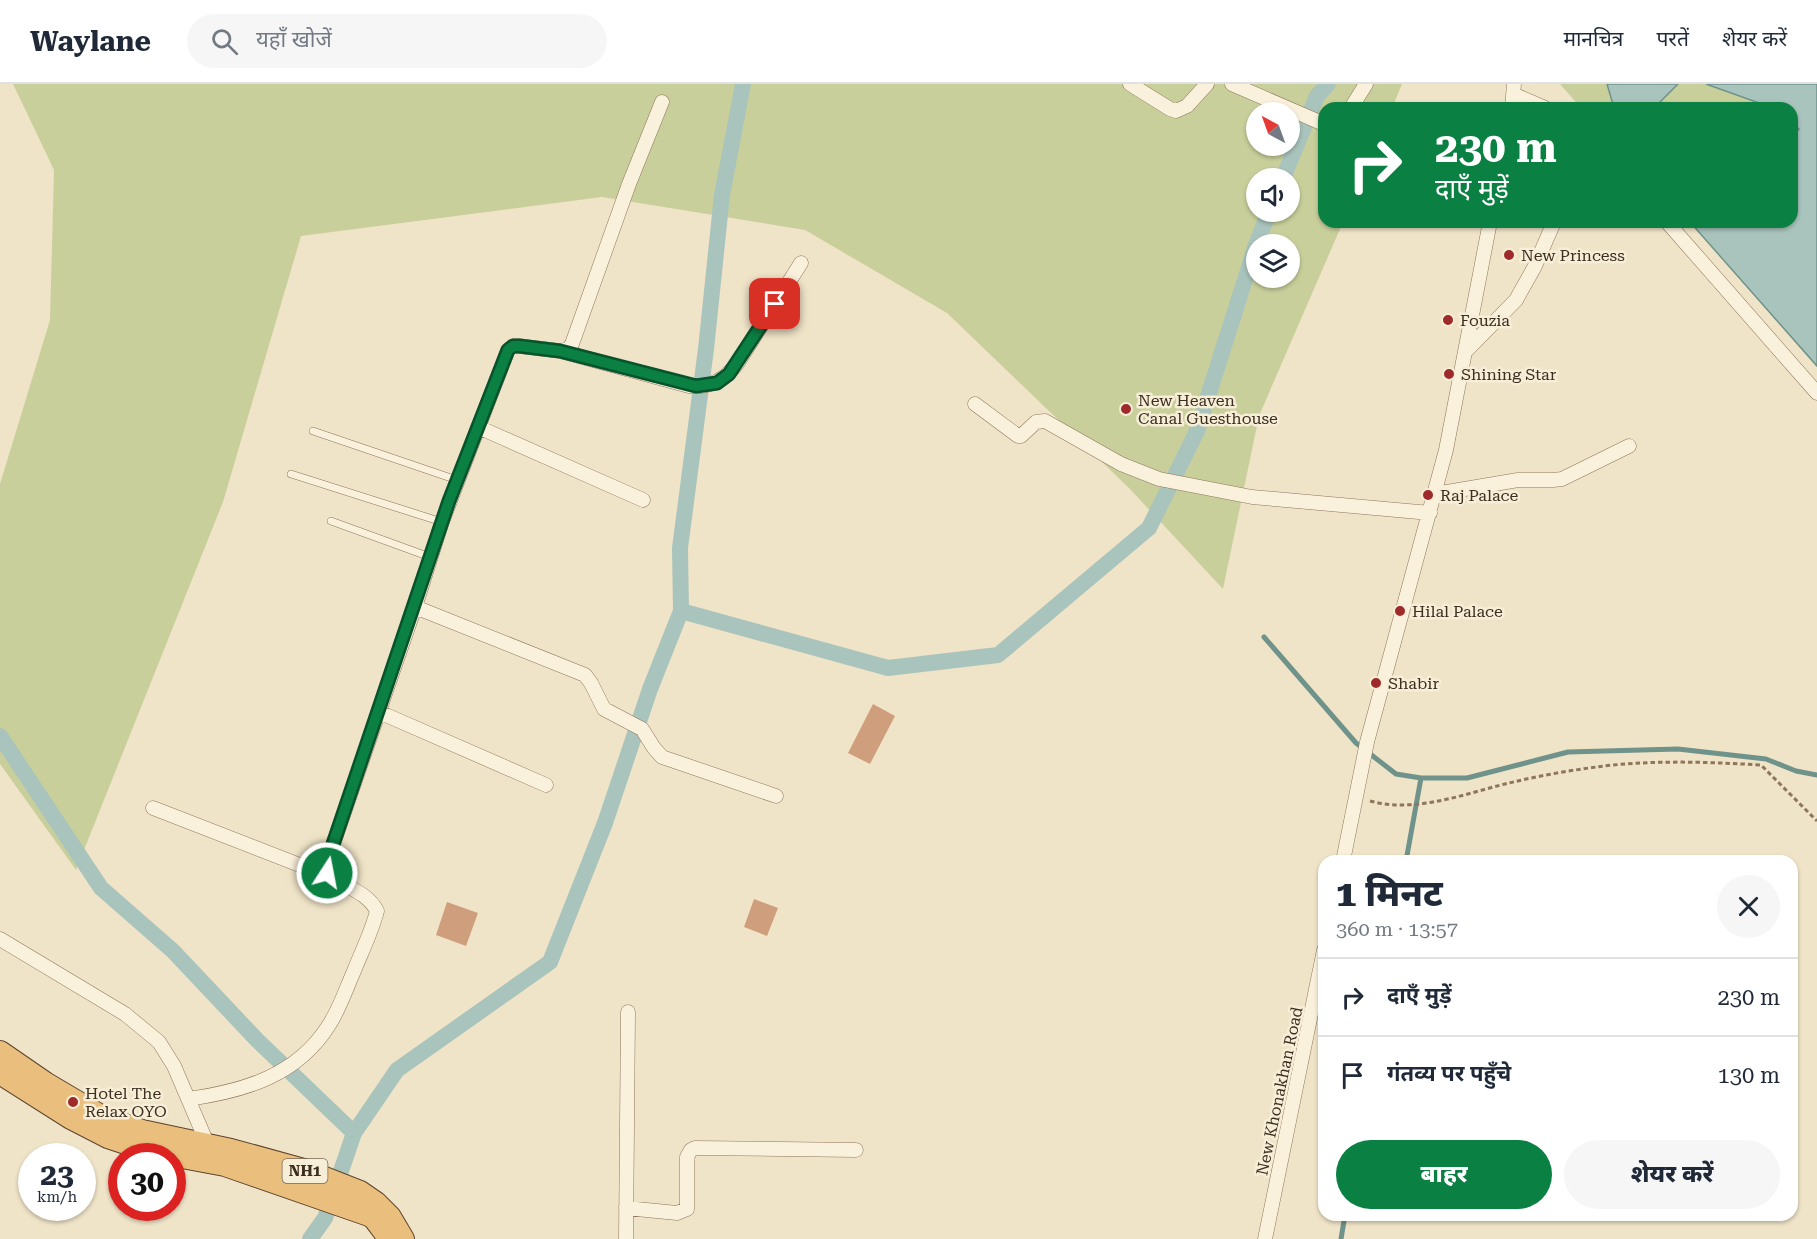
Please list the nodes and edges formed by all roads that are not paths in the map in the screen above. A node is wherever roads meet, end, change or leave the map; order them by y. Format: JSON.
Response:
{"nodes":[{"id":1,"x":1130,"y":84,"type":"edge"},
{"id":2,"x":1207,"y":84,"type":"edge"},
{"id":3,"x":1232,"y":84,"type":"edge"},
{"id":4,"x":1365,"y":84,"type":"edge"},
{"id":5,"x":1514,"y":96,"type":"edge"},
{"id":6,"x":662,"y":102,"type":"dead end"},
{"id":7,"x":1354,"y":102,"type":"edge"},
{"id":8,"x":1530,"y":102,"type":"edge"},
{"id":9,"x":1318,"y":121,"type":"edge"},
{"id":10,"x":1489,"y":228,"type":"edge"},
{"id":11,"x":1551,"y":228,"type":"edge"},
{"id":12,"x":1672,"y":228,"type":"edge"},
{"id":13,"x":801,"y":263,"type":"dead end"},
{"id":14,"x":560,"y":351,"type":"junction"},
{"id":15,"x":1465,"y":352,"type":"junction"},
{"id":16,"x":1817,"y":393,"type":"edge"},
{"id":17,"x":975,"y":404,"type":"dead end"},
{"id":18,"x":478,"y":427,"type":"junction"},
{"id":19,"x":313,"y":431,"type":"dead end"},
{"id":20,"x":1629,"y":446,"type":"dead end"},
{"id":21,"x":291,"y":474,"type":"dead end"},
{"id":22,"x":457,"y":480,"type":"junction"},
{"id":23,"x":1435,"y":494,"type":"junction"},
{"id":24,"x":642,"y":500,"type":"dead end"},
{"id":25,"x":1430,"y":513,"type":"junction"},
{"id":26,"x":331,"y":521,"type":"dead end"},
{"id":27,"x":442,"y":522,"type":"junction"},
{"id":28,"x":430,"y":557,"type":"junction"},
{"id":29,"x":415,"y":607,"type":"junction"},
{"id":30,"x":379,"y":712,"type":"junction"},
{"id":31,"x":546,"y":785,"type":"dead end"},
{"id":32,"x":776,"y":796,"type":"dead end"},
{"id":33,"x":153,"y":808,"type":"dead end"},
{"id":34,"x":1344,"y":855,"type":"edge"},
{"id":35,"x":334,"y":879,"type":"junction"},
{"id":36,"x":0,"y":939,"type":"edge"},
{"id":37,"x":1318,"y":979,"type":"edge"},
{"id":38,"x":628,"y":1012,"type":"dead end"},
{"id":39,"x":0,"y":1052,"type":"edge"},
{"id":40,"x":0,"y":1073,"type":"edge"},
{"id":41,"x":188,"y":1099,"type":"junction"},
{"id":42,"x":856,"y":1150,"type":"dead end"},
{"id":43,"x":219,"y":1155,"type":"junction"},
{"id":44,"x":626,"y":1208,"type":"junction"},
{"id":45,"x":372,"y":1209,"type":"junction"},
{"id":46,"x":389,"y":1239,"type":"edge"},
{"id":47,"x":403,"y":1239,"type":"edge"},
{"id":48,"x":626,"y":1239,"type":"edge"},
{"id":49,"x":1265,"y":1239,"type":"edge"}],
"edges":[{"from":1,"to":2,"type":"street"},
{"from":3,"to":9,"type":"street"},
{"from":4,"to":7,"type":"street"},
{"from":5,"to":8,"type":"street"},
{"from":6,"to":14,"type":"street"},
{"from":10,"to":15,"type":"street"},
{"from":11,"to":15,"type":"street"},
{"from":12,"to":16,"type":"street"},
{"from":13,"to":14,"type":"street"},
{"from":14,"to":18,"type":"street"},
{"from":15,"to":23,"type":"street"},
{"from":17,"to":25,"type":"street"},
{"from":18,"to":22,"type":"street"},
{"from":18,"to":24,"type":"street"},
{"from":19,"to":22,"type":"lane"},
{"from":20,"to":23,"type":"street"},
{"from":21,"to":27,"type":"lane"},
{"from":22,"to":27,"type":"street"},
{"from":23,"to":25,"type":"street"},
{"from":25,"to":34,"type":"street"},
{"from":26,"to":28,"type":"lane"},
{"from":27,"to":28,"type":"street"},
{"from":28,"to":29,"type":"street"},
{"from":29,"to":30,"type":"street"},
{"from":29,"to":32,"type":"street"},
{"from":30,"to":31,"type":"street"},
{"from":30,"to":35,"type":"street"},
{"from":33,"to":35,"type":"street"},
{"from":35,"to":41,"type":"street"},
{"from":36,"to":41,"type":"street"},
{"from":37,"to":49,"type":"street","name":"New Khonakhan Road"},
{"from":38,"to":44,"type":"street"},
{"from":39,"to":43,"type":"highway","number":"NH1"},
{"from":40,"to":43,"type":"highway","number":"NH1"},
{"from":41,"to":43,"type":"street"},
{"from":42,"to":44,"type":"street"},
{"from":43,"to":45,"type":"highway","number":"NH1"},
{"from":44,"to":48,"type":"street"},
{"from":45,"to":46,"type":"highway","number":"NH1"},
{"from":45,"to":47,"type":"highway","number":"NH1"}]}
